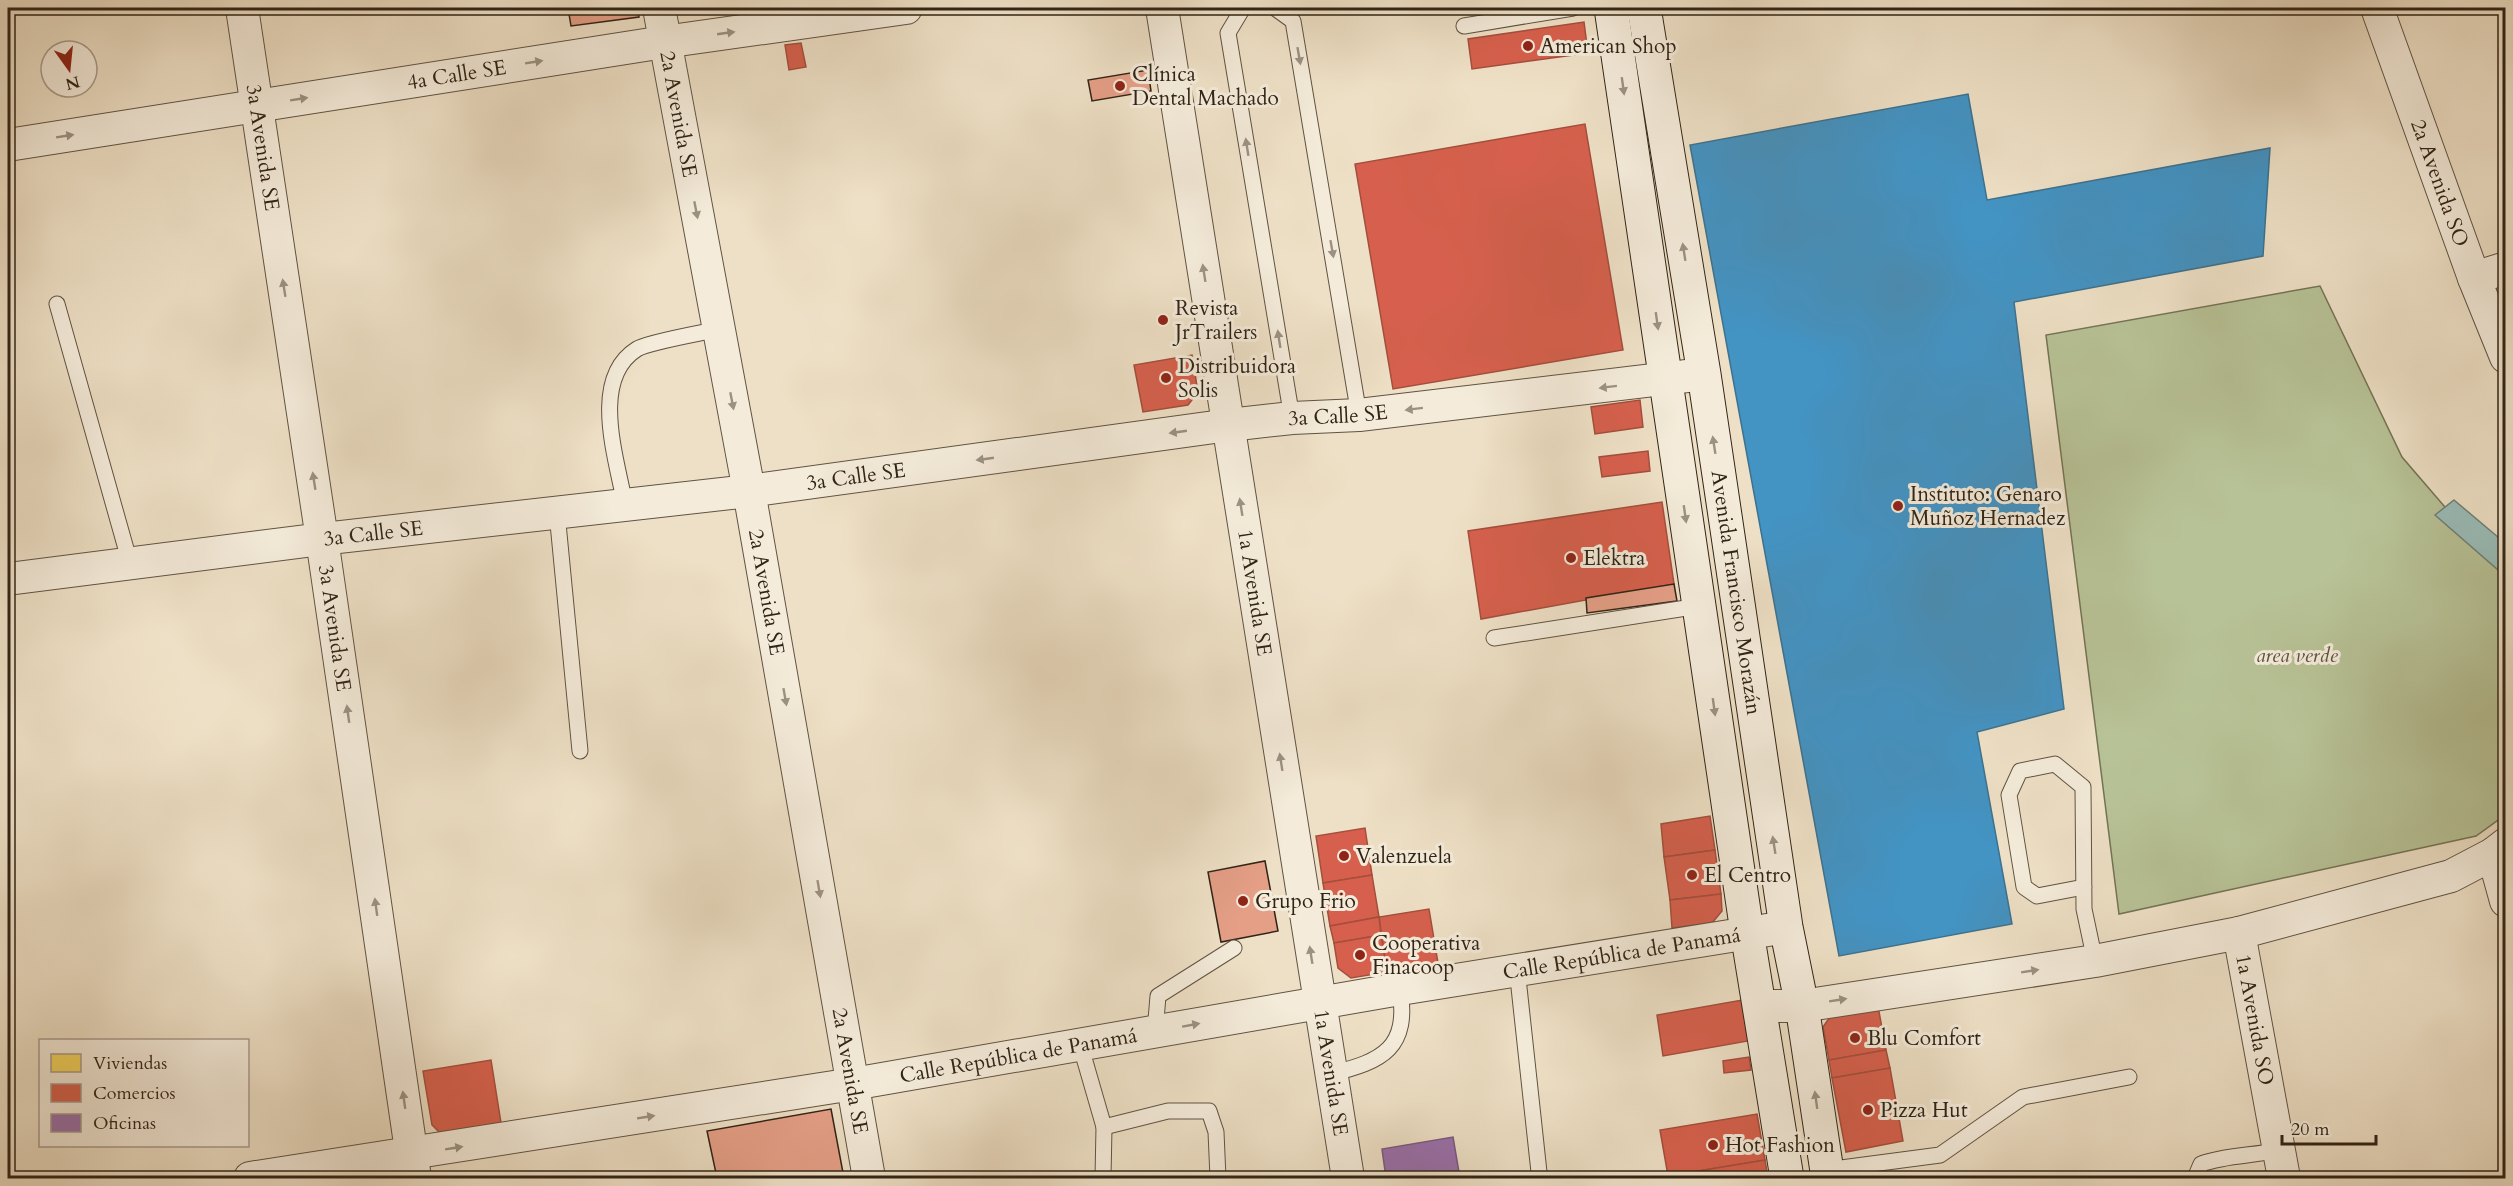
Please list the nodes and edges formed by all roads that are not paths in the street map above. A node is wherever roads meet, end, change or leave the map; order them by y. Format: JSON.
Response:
{"nodes":[{"id":1,"x":242,"y":8,"type":"edge"},
{"id":2,"x":659,"y":8,"type":"edge"},
{"id":3,"x":906,"y":8,"type":"edge"},
{"id":4,"x":1162,"y":8,"type":"edge"},
{"id":5,"x":1243,"y":8,"type":"edge"},
{"id":6,"x":1275,"y":8,"type":"edge"},
{"id":7,"x":1573,"y":8,"type":"edge"},
{"id":8,"x":1611,"y":8,"type":"edge"},
{"id":9,"x":1644,"y":8,"type":"edge"},
{"id":10,"x":2377,"y":8,"type":"edge"},
{"id":11,"x":1464,"y":26,"type":"dead end"},
{"id":12,"x":664,"y":42,"type":"junction"},
{"id":13,"x":256,"y":106,"type":"junction"},
{"id":14,"x":8,"y":145,"type":"edge"},
{"id":15,"x":2505,"y":268,"type":"edge"},
{"id":16,"x":2474,"y":278,"type":"junction"},
{"id":17,"x":57,"y":304,"type":"dead end"},
{"id":18,"x":719,"y":329,"type":"junction"},
{"id":19,"x":2505,"y":357,"type":"edge"},
{"id":20,"x":1704,"y":374,"type":"junction"},
{"id":21,"x":1666,"y":380,"type":"junction"},
{"id":22,"x":1359,"y":415,"type":"junction"},
{"id":23,"x":1292,"y":418,"type":"junction"},
{"id":24,"x":1229,"y":425,"type":"junction"},
{"id":25,"x":749,"y":491,"type":"junction"},
{"id":26,"x":625,"y":505,"type":"junction"},
{"id":27,"x":557,"y":513,"type":"junction"},
{"id":28,"x":322,"y":539,"type":"junction"},
{"id":29,"x":130,"y":563,"type":"junction"},
{"id":30,"x":8,"y":579,"type":"edge"},
{"id":31,"x":1699,"y":606,"type":"junction"},
{"id":32,"x":1494,"y":638,"type":"dead end"},
{"id":33,"x":580,"y":751,"type":"dead end"},
{"id":34,"x":2499,"y":849,"type":"edge"},
{"id":35,"x":2084,"y":887,"type":"junction"},
{"id":36,"x":2505,"y":901,"type":"edge"},
{"id":37,"x":1786,"y":927,"type":"junction"},
{"id":38,"x":1747,"y":933,"type":"junction"},
{"id":39,"x":2239,"y":933,"type":"junction"},
{"id":40,"x":1234,"y":948,"type":"dead end"},
{"id":41,"x":2095,"y":961,"type":"junction"},
{"id":42,"x":1517,"y":969,"type":"junction"},
{"id":43,"x":1400,"y":988,"type":"junction"},
{"id":44,"x":1318,"y":1003,"type":"junction"},
{"id":45,"x":1759,"y":1006,"type":"junction"},
{"id":46,"x":1802,"y":1006,"type":"junction"},
{"id":47,"x":1155,"y":1032,"type":"junction"},
{"id":48,"x":1080,"y":1044,"type":"junction"},
{"id":49,"x":1330,"y":1074,"type":"junction"},
{"id":50,"x":2129,"y":1077,"type":"dead end"},
{"id":51,"x":853,"y":1084,"type":"junction"},
{"id":52,"x":1104,"y":1127,"type":"junction"},
{"id":53,"x":2282,"y":1164,"type":"edge"},
{"id":54,"x":413,"y":1167,"type":"edge"},
{"id":55,"x":1539,"y":1172,"type":"dead end"},
{"id":56,"x":1827,"y":1174,"type":"edge"},
{"id":57,"x":250,"y":1179,"type":"edge"},
{"id":58,"x":869,"y":1179,"type":"edge"},
{"id":59,"x":1103,"y":1179,"type":"edge"},
{"id":60,"x":1218,"y":1179,"type":"edge"},
{"id":61,"x":1348,"y":1179,"type":"edge"},
{"id":62,"x":1787,"y":1179,"type":"edge"},
{"id":63,"x":2195,"y":1179,"type":"edge"}],
"edges":[{"from":1,"to":13,"type":"street","name":"3a Avenida SE"},
{"from":2,"to":12,"type":"street","name":"2a Avenida SE"},
{"from":12,"to":3,"type":"street","name":"4a Calle SE","one_way":true},
{"from":24,"to":4,"type":"street","name":"1a Avenida SE","one_way":true},
{"from":23,"to":5,"type":"lane","one_way":true},
{"from":6,"to":22,"type":"lane","one_way":true},
{"from":7,"to":11,"type":"lane"},
{"from":8,"to":21,"type":"main road","name":"Avenida Francisco Morazán","one_way":true},
{"from":20,"to":9,"type":"main road","name":"Avenida Francisco Morazán","one_way":true},
{"from":10,"to":16,"type":"street","name":"2a Avenida SO"},
{"from":13,"to":12,"type":"street","name":"4a Calle SE","one_way":true},
{"from":12,"to":18,"type":"street","name":"2a Avenida SE","one_way":true},
{"from":14,"to":13,"type":"street","name":"4a Calle SE","one_way":true},
{"from":28,"to":13,"type":"street","name":"3a Avenida SE","one_way":true},
{"from":15,"to":16,"type":"street"},
{"from":16,"to":19,"type":"street","name":"2a Avenida SO"},
{"from":17,"to":29,"type":"lane"},
{"from":18,"to":25,"type":"street","name":"2a Avenida SE","one_way":true},
{"from":18,"to":26,"type":"lane"},
{"from":20,"to":21,"type":"street","name":"3a Calle SE"},
{"from":37,"to":20,"type":"main road","name":"Avenida Francisco Morazán","one_way":true},
{"from":21,"to":22,"type":"street","name":"3a Calle SE","one_way":true},
{"from":21,"to":31,"type":"main road","name":"Avenida Francisco Morazán","one_way":true},
{"from":22,"to":23,"type":"street","name":"3a Calle SE"},
{"from":23,"to":24,"type":"street","name":"3a Calle SE"},
{"from":24,"to":25,"type":"street","name":"3a Calle SE","one_way":true},
{"from":44,"to":24,"type":"street","name":"1a Avenida SE","one_way":true},
{"from":25,"to":26,"type":"street","name":"3a Calle SE"},
{"from":25,"to":51,"type":"street","name":"2a Avenida SE","one_way":true},
{"from":26,"to":27,"type":"street","name":"3a Calle SE"},
{"from":27,"to":28,"type":"street","name":"3a Calle SE"},
{"from":27,"to":33,"type":"lane"},
{"from":28,"to":29,"type":"street","name":"3a Calle SE"},
{"from":54,"to":28,"type":"street","name":"3a Avenida SE","one_way":true},
{"from":29,"to":30,"type":"street","name":"3a Calle SE"},
{"from":31,"to":32,"type":"lane"},
{"from":31,"to":38,"type":"main road","name":"Avenida Francisco Morazán","one_way":true},
{"from":34,"to":36,"type":"street"},
{"from":34,"to":39,"type":"street"},
{"from":35,"to":35,"type":"lane"},
{"from":35,"to":41,"type":"lane"},
{"from":37,"to":38,"type":"street","name":"Calle República de Panamá"},
{"from":37,"to":46,"type":"main road","name":"Avenida Francisco Morazán"},
{"from":38,"to":42,"type":"street","name":"Calle República de Panamá"},
{"from":38,"to":45,"type":"main road","name":"Avenida Francisco Morazán"},
{"from":39,"to":41,"type":"street"},
{"from":39,"to":53,"type":"street","name":"1a Avenida SO"},
{"from":40,"to":47,"type":"lane"},
{"from":46,"to":41,"type":"street","one_way":true},
{"from":42,"to":43,"type":"street","name":"Calle República de Panamá"},
{"from":42,"to":55,"type":"lane"},
{"from":43,"to":44,"type":"street","name":"Calle República de Panamá"},
{"from":43,"to":49,"type":"lane"},
{"from":47,"to":44,"type":"street","name":"Calle República de Panamá","one_way":true},
{"from":44,"to":49,"type":"street","name":"1a Avenida SE"},
{"from":45,"to":46,"type":"street"},
{"from":45,"to":62,"type":"main road","name":"Avenida Francisco Morazán"},
{"from":56,"to":46,"type":"main road","name":"Avenida Francisco Morazán","one_way":true},
{"from":47,"to":48,"type":"street","name":"Calle República de Panamá"},
{"from":48,"to":51,"type":"street","name":"Calle República de Panamá"},
{"from":48,"to":52,"type":"lane"},
{"from":49,"to":61,"type":"street","name":"1a Avenida SE"},
{"from":50,"to":56,"type":"lane"},
{"from":54,"to":51,"type":"street","name":"Calle República de Panamá","one_way":true},
{"from":51,"to":58,"type":"street","name":"2a Avenida SE"},
{"from":52,"to":59,"type":"lane"},
{"from":52,"to":60,"type":"lane"},
{"from":53,"to":63,"type":"lane"},
{"from":54,"to":57,"type":"street","name":"Calle República de Panamá"}]}
